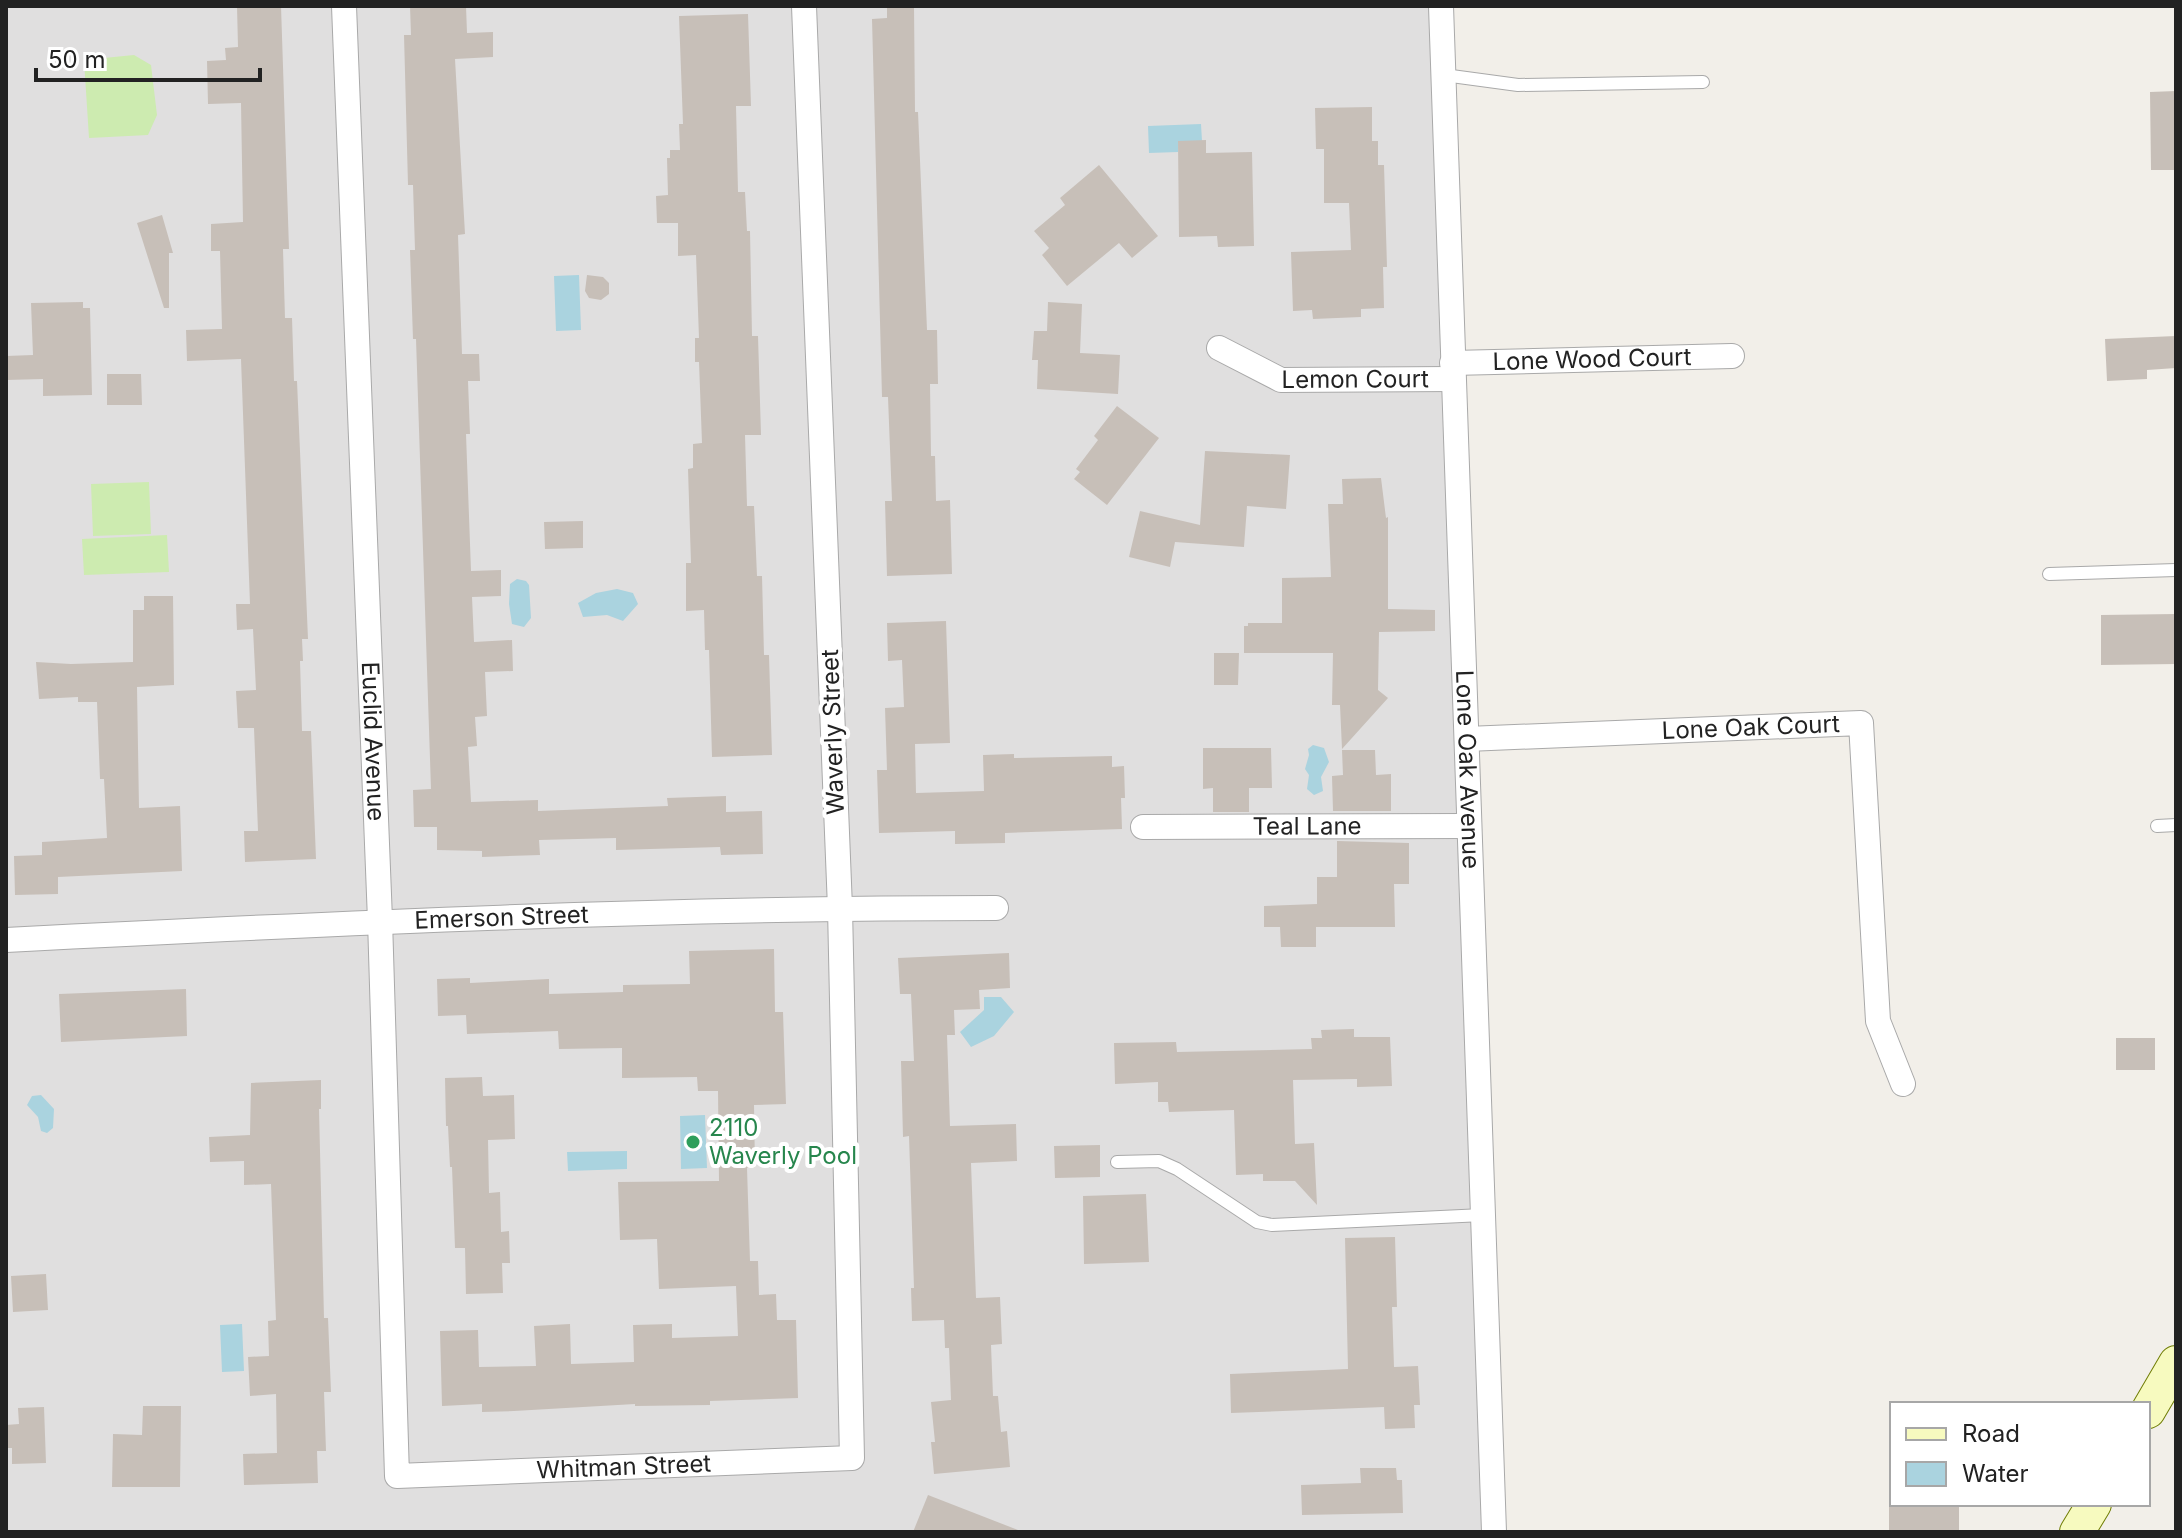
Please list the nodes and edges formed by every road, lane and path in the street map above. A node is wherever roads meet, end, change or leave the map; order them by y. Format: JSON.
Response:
{"nodes":[{"id":1,"x":344,"y":6,"type":"edge"},
{"id":2,"x":804,"y":6,"type":"edge"},
{"id":3,"x":1441,"y":6,"type":"edge"},
{"id":4,"x":1444,"y":75,"type":"junction"},
{"id":5,"x":1703,"y":82,"type":"dead end"},
{"id":6,"x":1219,"y":348,"type":"dead end"},
{"id":7,"x":1732,"y":356,"type":"dead end"},
{"id":8,"x":1452,"y":371,"type":"junction"},
{"id":9,"x":2176,"y":570,"type":"edge"},
{"id":10,"x":2049,"y":574,"type":"dead end"},
{"id":11,"x":1467,"y":739,"type":"junction"},
{"id":12,"x":2176,"y":825,"type":"edge"},
{"id":13,"x":1469,"y":826,"type":"junction"},
{"id":14,"x":2157,"y":826,"type":"dead end"},
{"id":15,"x":1143,"y":827,"type":"dead end"},
{"id":16,"x":840,"y":908,"type":"junction"},
{"id":17,"x":996,"y":908,"type":"dead end"},
{"id":18,"x":380,"y":920,"type":"junction"},
{"id":19,"x":6,"y":940,"type":"edge"},
{"id":20,"x":1903,"y":1084,"type":"dead end"},
{"id":21,"x":1117,"y":1162,"type":"dead end"},
{"id":22,"x":1483,"y":1215,"type":"junction"},
{"id":23,"x":2176,"y":1363,"type":"edge"},
{"id":24,"x":2150,"y":1408,"type":"edge"},
{"id":25,"x":852,"y":1458,"type":"joint"},
{"id":26,"x":397,"y":1476,"type":"joint"},
{"id":27,"x":2093,"y":1506,"type":"edge"},
{"id":28,"x":1494,"y":1532,"type":"edge"},
{"id":29,"x":2077,"y":1532,"type":"edge"}],
"edges":[{"from":1,"to":18,"type":"street","name":"Euclid Avenue"},
{"from":2,"to":16,"type":"street","name":"Waverly Street"},
{"from":3,"to":4,"type":"street","name":"Lone Oak Avenue"},
{"from":4,"to":5,"type":"lane"},
{"from":4,"to":8,"type":"street","name":"Lone Oak Avenue"},
{"from":6,"to":8,"type":"street","name":"Lemon Court"},
{"from":7,"to":8,"type":"street","name":"Lone Wood Court"},
{"from":8,"to":11,"type":"street","name":"Lone Oak Avenue"},
{"from":9,"to":10,"type":"lane"},
{"from":11,"to":13,"type":"street","name":"Lone Oak Avenue"},
{"from":11,"to":20,"type":"street","name":"Lone Oak Court"},
{"from":12,"to":14,"type":"lane"},
{"from":13,"to":15,"type":"street","name":"Teal Lane"},
{"from":13,"to":22,"type":"street","name":"Lone Oak Avenue"},
{"from":16,"to":17,"type":"street","name":"Emerson Street"},
{"from":16,"to":18,"type":"street","name":"Emerson Street"},
{"from":16,"to":25,"type":"street","name":"Waverly Street"},
{"from":18,"to":19,"type":"street","name":"Emerson Street"},
{"from":18,"to":26,"type":"street","name":"Euclid Avenue"},
{"from":21,"to":22,"type":"lane"},
{"from":22,"to":28,"type":"street","name":"Lone Oak Avenue"},
{"from":23,"to":24,"type":"street"},
{"from":25,"to":26,"type":"street","name":"Whitman Street"},
{"from":27,"to":29,"type":"street"}]}
